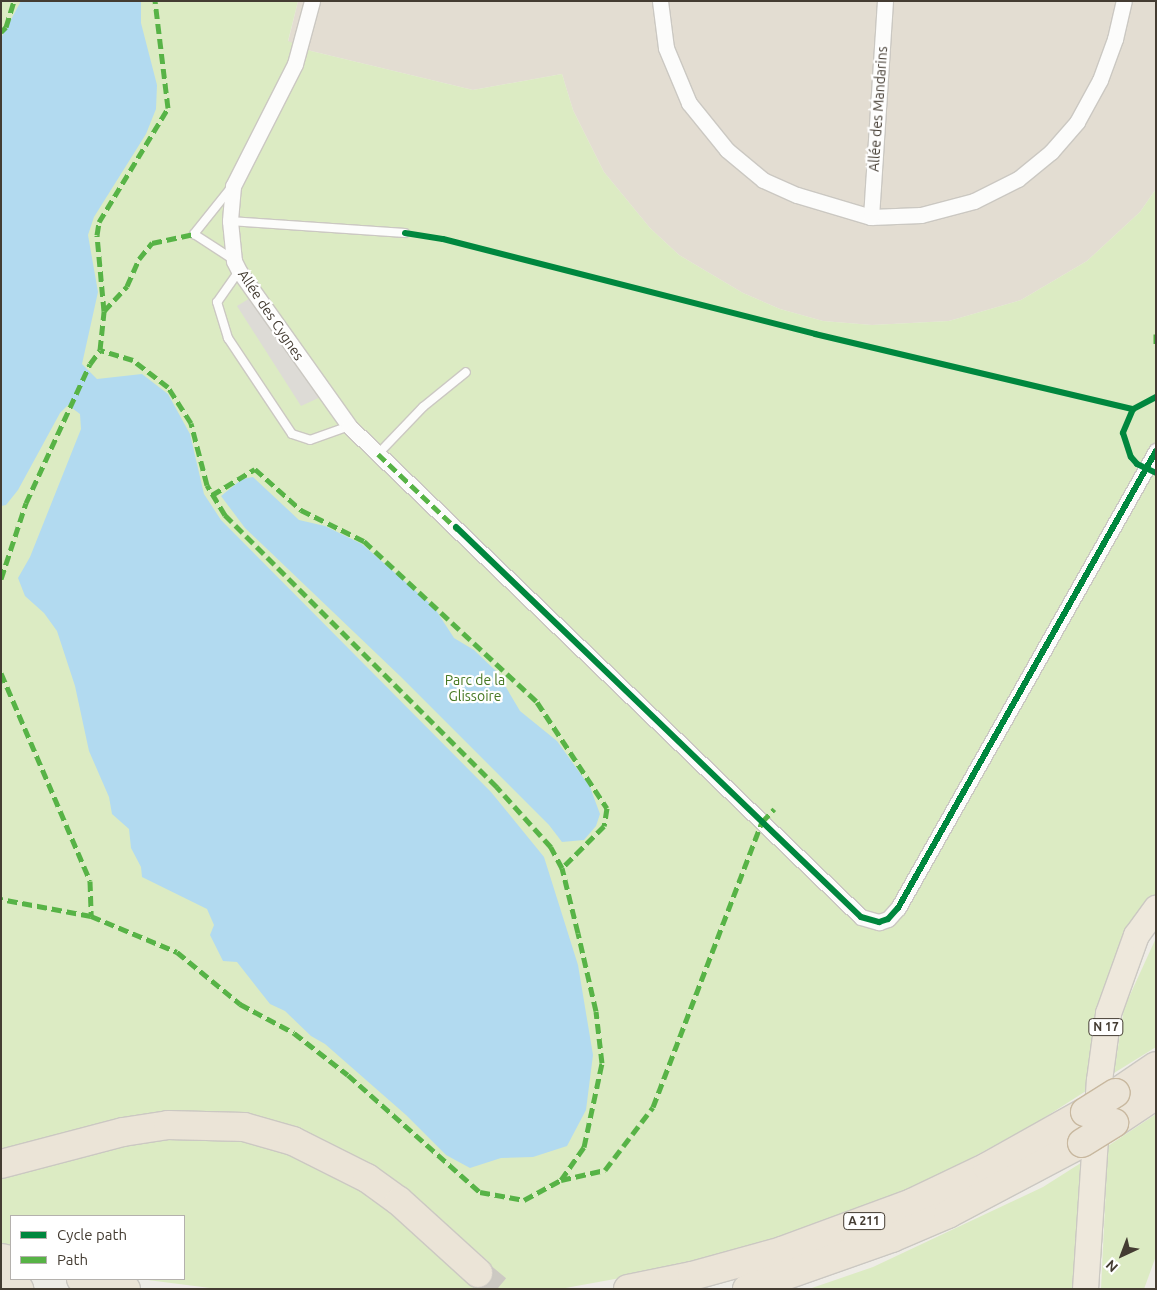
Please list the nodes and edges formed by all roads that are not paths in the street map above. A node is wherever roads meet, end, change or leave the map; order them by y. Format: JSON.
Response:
{"nodes":[{"id":1,"x":312,"y":1,"type":"edge"},
{"id":2,"x":660,"y":1,"type":"edge"},
{"id":3,"x":885,"y":1,"type":"edge"},
{"id":4,"x":1124,"y":1,"type":"edge"},
{"id":5,"x":233,"y":186,"type":"junction"},
{"id":6,"x":871,"y":217,"type":"junction"},
{"id":7,"x":230,"y":221,"type":"junction"},
{"id":8,"x":405,"y":234,"type":"dead end"},
{"id":9,"x":237,"y":266,"type":"junction"},
{"id":10,"x":466,"y":372,"type":"dead end"},
{"id":11,"x":349,"y":426,"type":"junction"},
{"id":12,"x":1156,"y":451,"type":"edge"},
{"id":13,"x":378,"y":454,"type":"junction"},
{"id":14,"x":1156,"y":907,"type":"edge"},
{"id":15,"x":1156,"y":1066,"type":"edge"},
{"id":16,"x":1156,"y":1095,"type":"edge"},
{"id":17,"x":1,"y":1164,"type":"edge"},
{"id":18,"x":478,"y":1272,"type":"tunnel mouth"},
{"id":19,"x":85,"y":1280,"type":"edge"},
{"id":20,"x":1,"y":1284,"type":"edge"},
{"id":21,"x":19,"y":1289,"type":"edge"},
{"id":22,"x":126,"y":1289,"type":"edge"},
{"id":23,"x":628,"y":1289,"type":"edge"},
{"id":24,"x":747,"y":1289,"type":"edge"},
{"id":25,"x":1086,"y":1289,"type":"edge"}],
"edges":[{"from":1,"to":5,"type":"street","name":"Allée des Cygnes"},
{"from":2,"to":6,"type":"street"},
{"from":3,"to":6,"type":"street","name":"Allée des Mandarins"},
{"from":4,"to":6,"type":"street"},
{"from":5,"to":7,"type":"street","name":"Allée des Cygnes"},
{"from":5,"to":9,"type":"lane"},
{"from":7,"to":8,"type":"lane"},
{"from":7,"to":9,"type":"street","name":"Allée des Cygnes"},
{"from":9,"to":11,"type":"street","name":"Allée des Cygnes"},
{"from":9,"to":11,"type":"lane"},
{"from":10,"to":13,"type":"lane"},
{"from":11,"to":13,"type":"street","name":"Allée des Cygnes"},
{"from":12,"to":13,"type":"street","name":"Allée des Cygnes"},
{"from":14,"to":25,"type":"highway","number":"N 17"},
{"from":15,"to":23,"type":"highway","number":"A 211","bridge":true},
{"from":16,"to":24,"type":"highway","number":"A 211","bridge":true},
{"from":17,"to":18,"type":"highway"},
{"from":19,"to":22,"type":"highway"},
{"from":20,"to":21,"type":"highway"}]}
